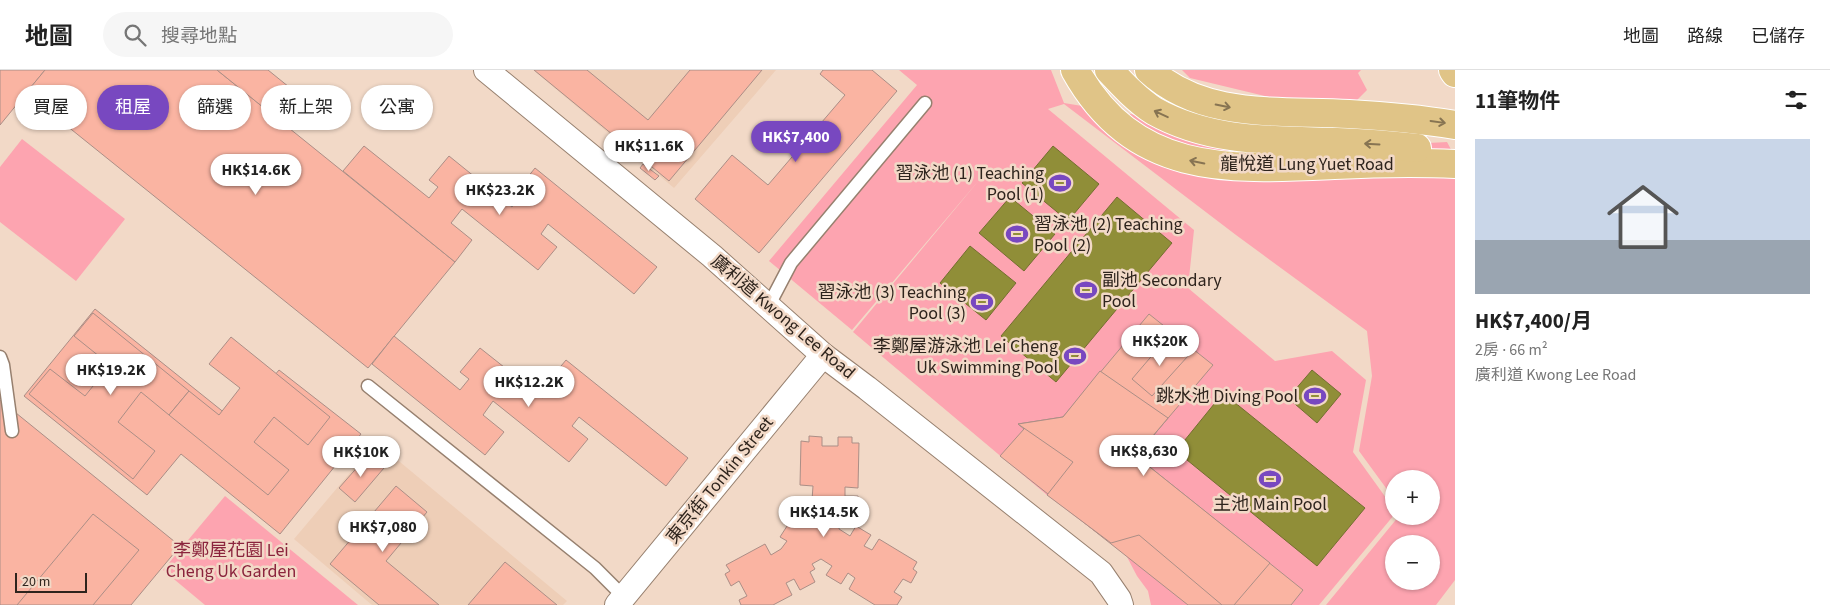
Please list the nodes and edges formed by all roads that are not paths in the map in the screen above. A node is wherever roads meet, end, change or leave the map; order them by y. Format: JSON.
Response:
{"nodes":[{"id":1,"x":486,"y":70,"type":"edge"},
{"id":2,"x":1075,"y":70,"type":"edge"},
{"id":3,"x":1109,"y":70,"type":"edge"},
{"id":4,"x":1149,"y":70,"type":"edge"},
{"id":5,"x":925,"y":104,"type":"dead end"},
{"id":6,"x":1455,"y":125,"type":"edge"},
{"id":7,"x":1455,"y":155,"type":"edge"},
{"id":8,"x":1455,"y":164,"type":"edge"},
{"id":9,"x":769,"y":305,"type":"junction"},
{"id":10,"x":823,"y":355,"type":"junction"},
{"id":11,"x":0,"y":357,"type":"edge"},
{"id":12,"x":368,"y":386,"type":"dead end"},
{"id":13,"x":12,"y":431,"type":"dead end"},
{"id":14,"x":620,"y":601,"type":"edge"},
{"id":15,"x":1121,"y":605,"type":"edge"}],
"edges":[{"from":1,"to":9,"type":"street","name":"廣利道 Kwong Lee Road"},
{"from":8,"to":2,"type":"main road","name":"龍悅道 Lung Yuet Road","one_way":true},
{"from":7,"to":3,"type":"main road","one_way":true},
{"from":4,"to":6,"type":"main road","one_way":true},
{"from":5,"to":9,"type":"lane"},
{"from":9,"to":10,"type":"street","name":"廣利道 Kwong Lee Road"},
{"from":10,"to":14,"type":"street","name":"東京街 Tonkin Street"},
{"from":10,"to":15,"type":"street","name":"廣利道 Kwong Lee Road"},
{"from":11,"to":13,"type":"lane"},
{"from":12,"to":14,"type":"lane"}]}
